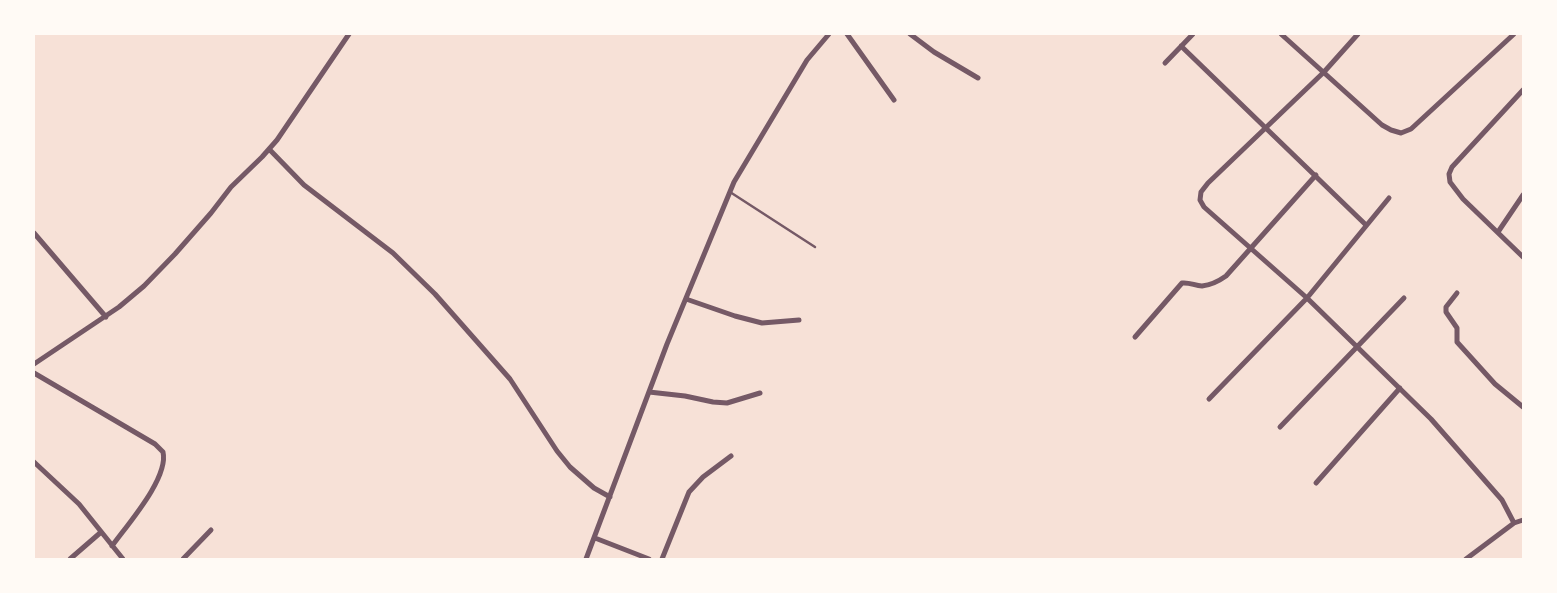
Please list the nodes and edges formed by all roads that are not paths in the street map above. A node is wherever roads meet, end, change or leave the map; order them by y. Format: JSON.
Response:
{"nodes":[{"id":1,"x":349,"y":34,"type":"edge"},
{"id":2,"x":829,"y":34,"type":"edge"},
{"id":3,"x":847,"y":34,"type":"edge"},
{"id":4,"x":910,"y":34,"type":"edge"},
{"id":5,"x":1193,"y":34,"type":"edge"},
{"id":6,"x":1281,"y":34,"type":"edge"},
{"id":7,"x":1358,"y":34,"type":"edge"},
{"id":8,"x":1504,"y":34,"type":"edge"},
{"id":9,"x":1514,"y":34,"type":"edge"},
{"id":10,"x":1509,"y":38,"type":"junction"},
{"id":11,"x":1181,"y":46,"type":"junction"},
{"id":12,"x":1165,"y":64,"type":"dead end"},
{"id":13,"x":1324,"y":72,"type":"junction"},
{"id":14,"x":978,"y":78,"type":"dead end"},
{"id":15,"x":1523,"y":90,"type":"edge"},
{"id":16,"x":894,"y":100,"type":"dead end"},
{"id":17,"x":1266,"y":128,"type":"junction"},
{"id":18,"x":269,"y":150,"type":"junction"},
{"id":19,"x":1316,"y":175,"type":"junction"},
{"id":20,"x":730,"y":192,"type":"junction"},
{"id":21,"x":1523,"y":195,"type":"edge"},
{"id":22,"x":1389,"y":198,"type":"dead end"},
{"id":23,"x":1366,"y":225,"type":"junction"},
{"id":24,"x":1498,"y":232,"type":"junction"},
{"id":25,"x":34,"y":233,"type":"edge"},
{"id":26,"x":815,"y":247,"type":"dead end"},
{"id":27,"x":1251,"y":248,"type":"junction"},
{"id":28,"x":1523,"y":257,"type":"edge"},
{"id":29,"x":1457,"y":292,"type":"dead end"},
{"id":30,"x":1306,"y":298,"type":"junction"},
{"id":31,"x":1404,"y":298,"type":"dead end"},
{"id":32,"x":686,"y":299,"type":"junction"},
{"id":33,"x":106,"y":317,"type":"junction"},
{"id":34,"x":799,"y":320,"type":"dead end"},
{"id":35,"x":1135,"y":337,"type":"dead end"},
{"id":36,"x":1357,"y":347,"type":"junction"},
{"id":37,"x":34,"y":364,"type":"edge"},
{"id":38,"x":34,"y":373,"type":"edge"},
{"id":39,"x":1400,"y":388,"type":"junction"},
{"id":40,"x":649,"y":392,"type":"junction"},
{"id":41,"x":760,"y":393,"type":"dead end"},
{"id":42,"x":1209,"y":400,"type":"dead end"},
{"id":43,"x":1523,"y":407,"type":"edge"},
{"id":44,"x":1280,"y":427,"type":"dead end"},
{"id":45,"x":731,"y":456,"type":"dead end"},
{"id":46,"x":34,"y":462,"type":"edge"},
{"id":47,"x":1316,"y":483,"type":"dead end"},
{"id":48,"x":610,"y":497,"type":"junction"},
{"id":49,"x":1523,"y":520,"type":"edge"},
{"id":50,"x":1514,"y":523,"type":"junction"},
{"id":51,"x":211,"y":530,"type":"dead end"},
{"id":52,"x":100,"y":533,"type":"junction"},
{"id":53,"x":595,"y":538,"type":"junction"},
{"id":54,"x":112,"y":546,"type":"junction"},
{"id":55,"x":1474,"y":557,"type":"edge"},
{"id":56,"x":70,"y":559,"type":"edge"},
{"id":57,"x":123,"y":559,"type":"edge"},
{"id":58,"x":183,"y":559,"type":"edge"},
{"id":59,"x":586,"y":559,"type":"edge"},
{"id":60,"x":650,"y":559,"type":"edge"},
{"id":61,"x":662,"y":559,"type":"edge"},
{"id":62,"x":1466,"y":559,"type":"edge"}],
"edges":[{"from":1,"to":18,"type":"street"},
{"from":2,"to":20,"type":"street"},
{"from":3,"to":16,"type":"street"},
{"from":4,"to":14,"type":"street"},
{"from":5,"to":11,"type":"street"},
{"from":6,"to":13,"type":"street"},
{"from":7,"to":13,"type":"street"},
{"from":8,"to":10,"type":"street"},
{"from":9,"to":10,"type":"street"},
{"from":10,"to":13,"type":"street"},
{"from":11,"to":12,"type":"street"},
{"from":11,"to":17,"type":"street"},
{"from":13,"to":17,"type":"street"},
{"from":15,"to":24,"type":"street"},
{"from":17,"to":19,"type":"street"},
{"from":17,"to":27,"type":"street"},
{"from":18,"to":33,"type":"street"},
{"from":18,"to":48,"type":"street"},
{"from":19,"to":23,"type":"street"},
{"from":19,"to":27,"type":"street"},
{"from":20,"to":26,"type":"lane"},
{"from":20,"to":32,"type":"street"},
{"from":21,"to":24,"type":"street"},
{"from":22,"to":23,"type":"street"},
{"from":23,"to":30,"type":"street"},
{"from":24,"to":28,"type":"street"},
{"from":25,"to":33,"type":"street"},
{"from":27,"to":30,"type":"street"},
{"from":27,"to":35,"type":"street"},
{"from":29,"to":43,"type":"street"},
{"from":30,"to":36,"type":"street"},
{"from":30,"to":42,"type":"street"},
{"from":31,"to":36,"type":"street"},
{"from":32,"to":34,"type":"street"},
{"from":32,"to":40,"type":"street"},
{"from":33,"to":37,"type":"street"},
{"from":36,"to":39,"type":"street"},
{"from":36,"to":44,"type":"street"},
{"from":38,"to":54,"type":"street"},
{"from":39,"to":47,"type":"street"},
{"from":39,"to":50,"type":"street"},
{"from":40,"to":41,"type":"street"},
{"from":40,"to":48,"type":"street"},
{"from":45,"to":61,"type":"street"},
{"from":46,"to":52,"type":"street"},
{"from":48,"to":53,"type":"street"},
{"from":49,"to":50,"type":"street"},
{"from":50,"to":55,"type":"street"},
{"from":51,"to":58,"type":"street"},
{"from":52,"to":54,"type":"street"},
{"from":52,"to":56,"type":"street"},
{"from":53,"to":59,"type":"street"},
{"from":53,"to":60,"type":"street"},
{"from":54,"to":57,"type":"street"},
{"from":55,"to":62,"type":"street"}]}
